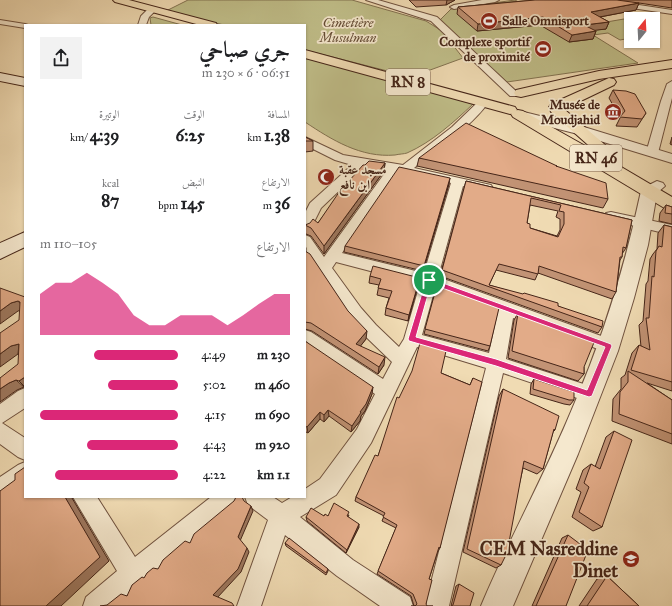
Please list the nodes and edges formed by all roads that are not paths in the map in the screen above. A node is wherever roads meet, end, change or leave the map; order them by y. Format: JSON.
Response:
{"nodes":[{"id":1,"x":107,"y":0,"type":"edge"},
{"id":2,"x":118,"y":0,"type":"edge"},
{"id":3,"x":370,"y":0,"type":"edge"},
{"id":4,"x":460,"y":0,"type":"edge"},
{"id":5,"x":468,"y":0,"type":"edge"},
{"id":6,"x":495,"y":0,"type":"edge"},
{"id":7,"x":592,"y":0,"type":"edge"},
{"id":8,"x":484,"y":2,"type":"junction"},
{"id":9,"x":632,"y":3,"type":"edge"},
{"id":10,"x":670,"y":11,"type":"edge"},
{"id":11,"x":150,"y":12,"type":"junction"},
{"id":12,"x":0,"y":22,"type":"edge"},
{"id":13,"x":142,"y":24,"type":"edge"},
{"id":14,"x":196,"y":24,"type":"edge"},
{"id":15,"x":208,"y":24,"type":"edge"},
{"id":16,"x":24,"y":26,"type":"edge"},
{"id":17,"x":306,"y":50,"type":"edge"},
{"id":18,"x":306,"y":54,"type":"edge"},
{"id":19,"x":672,"y":64,"type":"edge"},
{"id":20,"x":672,"y":70,"type":"edge"},
{"id":21,"x":0,"y":77,"type":"edge"},
{"id":22,"x":24,"y":82,"type":"edge"},
{"id":23,"x":672,"y":84,"type":"edge"},
{"id":24,"x":515,"y":94,"type":"junction"},
{"id":25,"x":669,"y":102,"type":"edge"},
{"id":26,"x":483,"y":103,"type":"junction"},
{"id":27,"x":556,"y":108,"type":"junction"},
{"id":28,"x":518,"y":113,"type":"junction"},
{"id":29,"x":579,"y":130,"type":"junction"},
{"id":30,"x":306,"y":141,"type":"edge"},
{"id":31,"x":652,"y":153,"type":"junction"},
{"id":32,"x":672,"y":159,"type":"edge"},
{"id":33,"x":361,"y":163,"type":"junction"},
{"id":34,"x":400,"y":168,"type":"junction"},
{"id":35,"x":458,"y":181,"type":"junction"},
{"id":36,"x":496,"y":190,"type":"edge"},
{"id":37,"x":659,"y":191,"type":"edge"},
{"id":38,"x":672,"y":205,"type":"edge"},
{"id":39,"x":310,"y":207,"type":"edge"},
{"id":40,"x":597,"y":213,"type":"edge"},
{"id":41,"x":306,"y":223,"type":"edge"},
{"id":42,"x":644,"y":224,"type":"junction"},
{"id":43,"x":672,"y":230,"type":"edge"},
{"id":44,"x":24,"y":240,"type":"edge"},
{"id":45,"x":306,"y":241,"type":"edge"},
{"id":46,"x":0,"y":252,"type":"edge"},
{"id":47,"x":328,"y":262,"type":"junction"},
{"id":48,"x":429,"y":280,"type":"junction"},
{"id":49,"x":507,"y":308,"type":"junction"},
{"id":50,"x":306,"y":338,"type":"edge"},
{"id":51,"x":412,"y":339,"type":"junction"},
{"id":52,"x":609,"y":346,"type":"junction"},
{"id":53,"x":402,"y":360,"type":"junction"},
{"id":54,"x":496,"y":362,"type":"junction"},
{"id":55,"x":386,"y":391,"type":"junction"},
{"id":56,"x":589,"y":394,"type":"junction"},
{"id":57,"x":24,"y":398,"type":"edge"},
{"id":58,"x":0,"y":415,"type":"edge"},
{"id":59,"x":0,"y":432,"type":"edge"},
{"id":60,"x":24,"y":449,"type":"edge"},
{"id":61,"x":24,"y":473,"type":"edge"},
{"id":62,"x":0,"y":490,"type":"edge"},
{"id":63,"x":85,"y":498,"type":"edge"},
{"id":64,"x":227,"y":498,"type":"edge"},
{"id":65,"x":257,"y":498,"type":"edge"},
{"id":66,"x":280,"y":517,"type":"junction"},
{"id":67,"x":132,"y":574,"type":"junction"},
{"id":68,"x":95,"y":606,"type":"edge"},
{"id":69,"x":249,"y":606,"type":"edge"},
{"id":70,"x":401,"y":606,"type":"edge"},
{"id":71,"x":437,"y":606,"type":"edge"},
{"id":72,"x":496,"y":606,"type":"edge"}],
"edges":[{"from":1,"to":11,"type":"main road"},
{"from":2,"to":15,"type":"main road"},
{"from":3,"to":24,"type":"street"},
{"from":4,"to":8,"type":"street"},
{"from":5,"to":8,"type":"street"},
{"from":6,"to":8,"type":"street"},
{"from":7,"to":9,"type":"street"},
{"from":9,"to":10,"type":"street"},
{"from":11,"to":13,"type":"street"},
{"from":11,"to":14,"type":"main road"},
{"from":12,"to":16,"type":"street"},
{"from":17,"to":24,"type":"main road","number":"RN 8"},
{"from":18,"to":26,"type":"main road","number":"RN 8"},
{"from":19,"to":24,"type":"main road"},
{"from":20,"to":27,"type":"main road"},
{"from":21,"to":22,"type":"main road"},
{"from":23,"to":25,"type":"street"},
{"from":24,"to":27,"type":"main road"},
{"from":24,"to":28,"type":"main road"},
{"from":25,"to":31,"type":"street"},
{"from":26,"to":28,"type":"main road","number":"RN 8"},
{"from":26,"to":34,"type":"street"},
{"from":27,"to":28,"type":"main road"},
{"from":27,"to":29,"type":"main road","number":"RN 46"},
{"from":28,"to":29,"type":"street"},
{"from":28,"to":37,"type":"main road","number":"RN 46"},
{"from":29,"to":31,"type":"street"},
{"from":29,"to":37,"type":"main road","number":"RN 46"},
{"from":30,"to":33,"type":"street"},
{"from":31,"to":32,"type":"street"},
{"from":33,"to":34,"type":"street"},
{"from":33,"to":39,"type":"street"},
{"from":34,"to":35,"type":"street"},
{"from":34,"to":47,"type":"street"},
{"from":35,"to":36,"type":"street"},
{"from":35,"to":48,"type":"street"},
{"from":37,"to":38,"type":"main road","number":"RN 46"},
{"from":37,"to":42,"type":"street"},
{"from":39,"to":41,"type":"street"},
{"from":40,"to":42,"type":"street"},
{"from":42,"to":43,"type":"street"},
{"from":42,"to":52,"type":"street"},
{"from":44,"to":46,"type":"main road"},
{"from":45,"to":47,"type":"street"},
{"from":47,"to":48,"type":"street"},
{"from":47,"to":53,"type":"street"},
{"from":48,"to":49,"type":"street"},
{"from":48,"to":51,"type":"street"},
{"from":49,"to":52,"type":"street"},
{"from":49,"to":54,"type":"street"},
{"from":50,"to":55,"type":"street"},
{"from":51,"to":53,"type":"street"},
{"from":51,"to":54,"type":"street"},
{"from":52,"to":56,"type":"street"},
{"from":53,"to":55,"type":"street"},
{"from":54,"to":56,"type":"street"},
{"from":54,"to":71,"type":"street"},
{"from":55,"to":66,"type":"street"},
{"from":56,"to":72,"type":"street"},
{"from":57,"to":58,"type":"street"},
{"from":59,"to":60,"type":"street"},
{"from":61,"to":62,"type":"street"},
{"from":63,"to":67,"type":"street"},
{"from":64,"to":67,"type":"street"},
{"from":65,"to":66,"type":"street"},
{"from":66,"to":69,"type":"street"},
{"from":66,"to":70,"type":"street"},
{"from":67,"to":68,"type":"street"}]}
